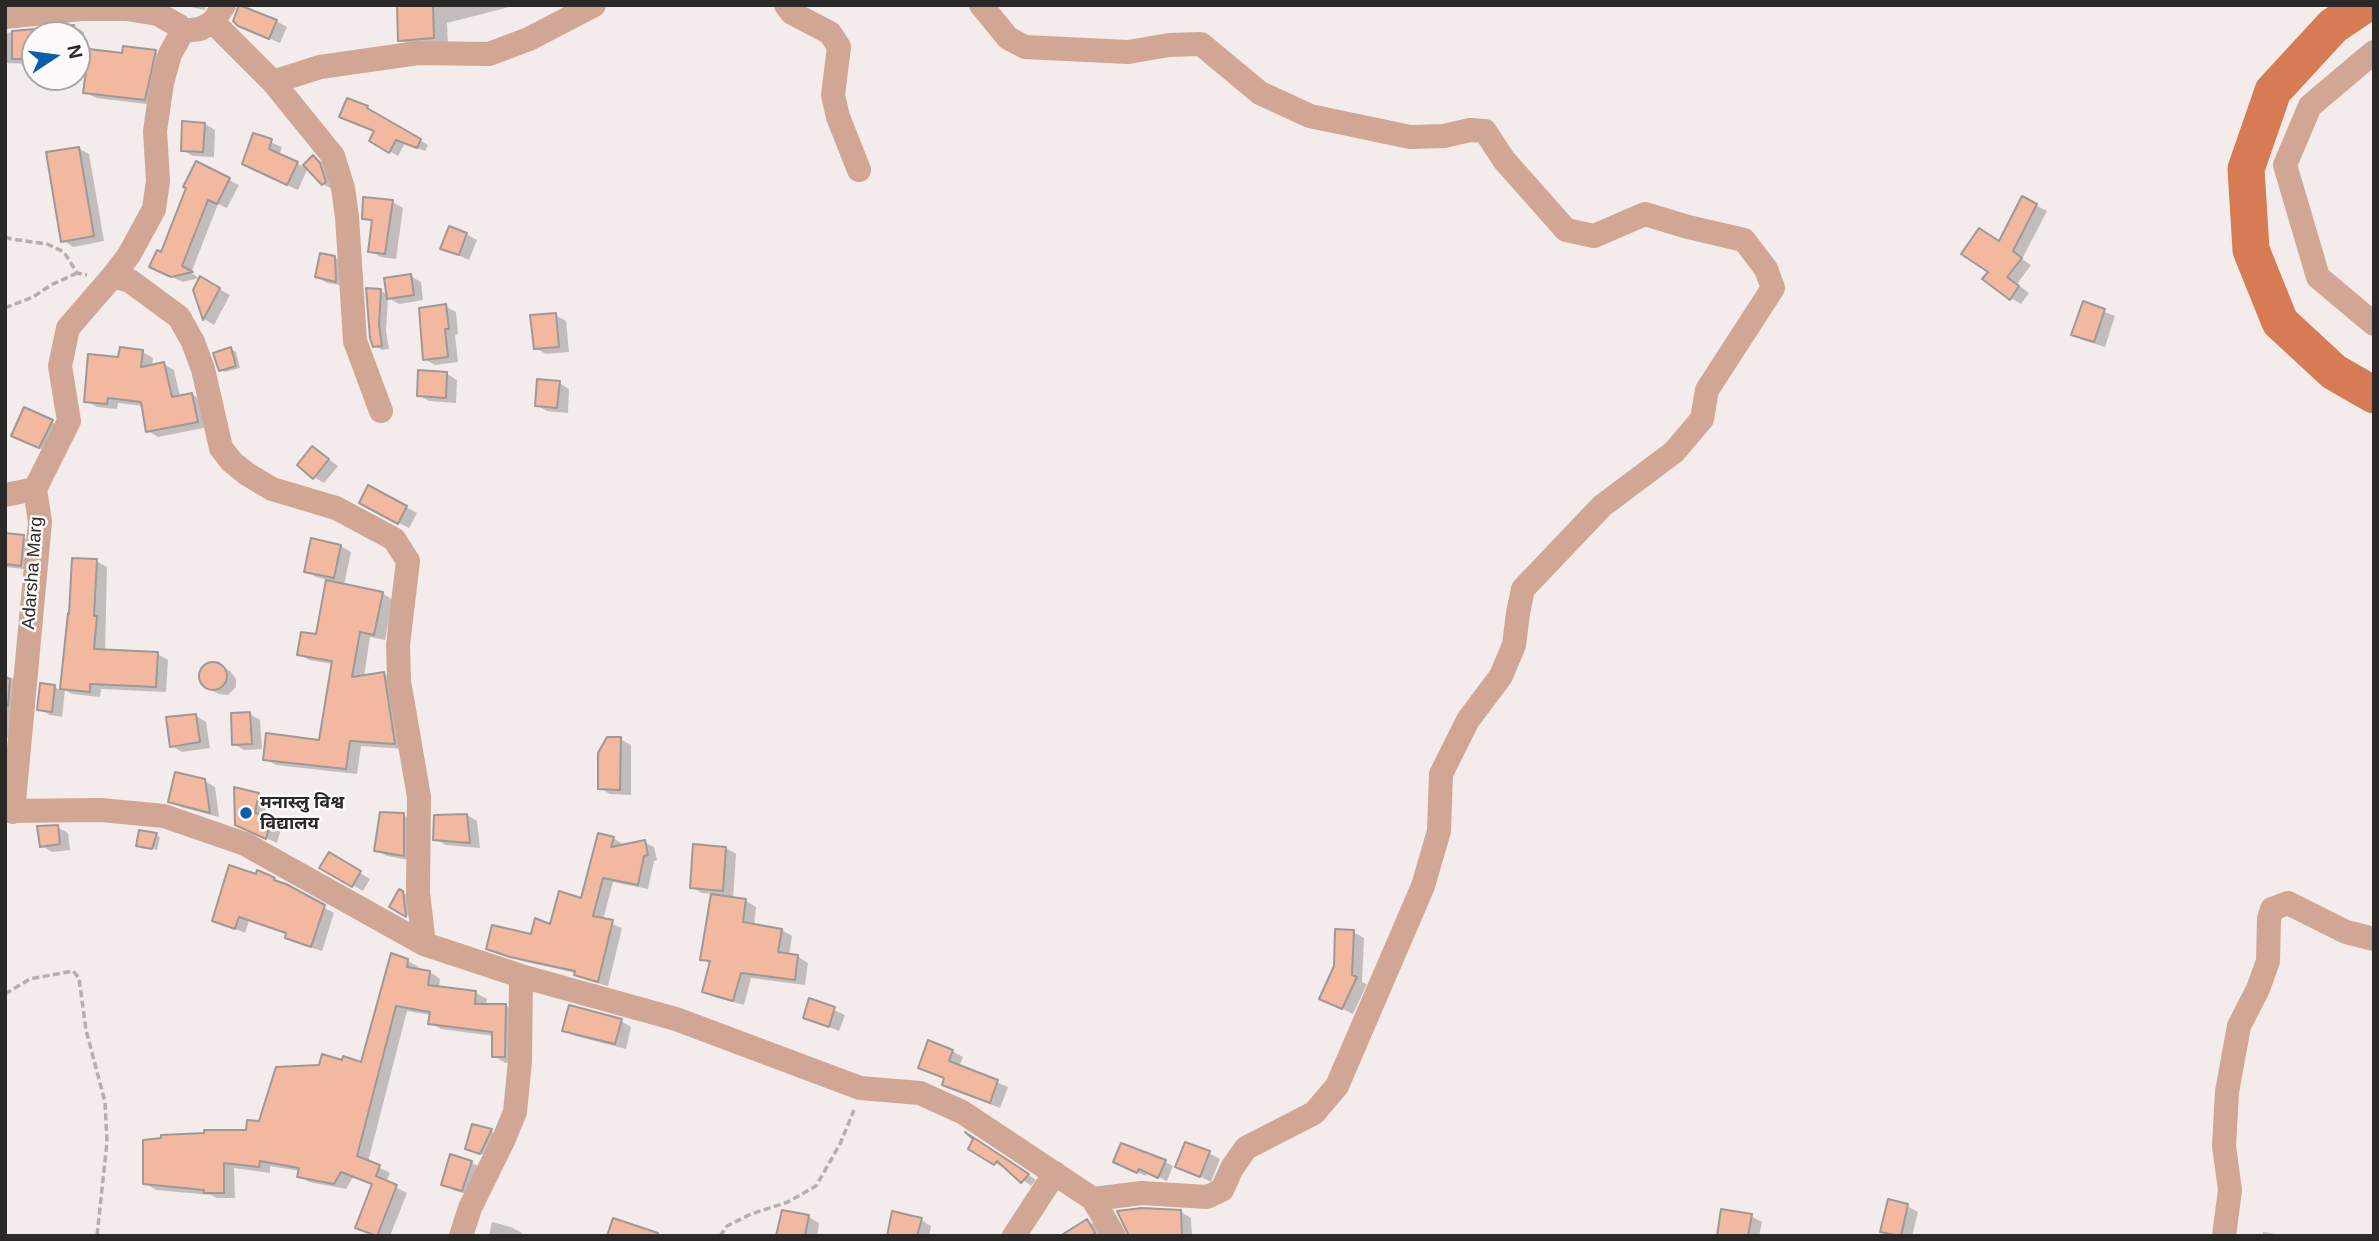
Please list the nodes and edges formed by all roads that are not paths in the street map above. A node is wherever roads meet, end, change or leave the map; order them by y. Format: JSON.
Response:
{"nodes":[{"id":1,"x":594,"y":5,"type":"edge"},
{"id":2,"x":786,"y":5,"type":"edge"},
{"id":3,"x":981,"y":5,"type":"edge"},
{"id":4,"x":218,"y":14,"type":"edge"},
{"id":5,"x":5,"y":17,"type":"edge"},
{"id":6,"x":183,"y":31,"type":"junction"},
{"id":7,"x":2374,"y":52,"type":"edge"},
{"id":8,"x":273,"y":82,"type":"junction"},
{"id":9,"x":859,"y":170,"type":"dead end"},
{"id":10,"x":113,"y":276,"type":"junction"},
{"id":11,"x":2374,"y":324,"type":"edge"},
{"id":12,"x":382,"y":411,"type":"dead end"},
{"id":13,"x":35,"y":489,"type":"junction"},
{"id":14,"x":5,"y":495,"type":"edge"},
{"id":15,"x":9,"y":812,"type":"edge"},
{"id":16,"x":2374,"y":939,"type":"edge"},
{"id":17,"x":424,"y":944,"type":"junction"},
{"id":18,"x":521,"y":976,"type":"junction"},
{"id":19,"x":1055,"y":1173,"type":"junction"},
{"id":20,"x":1093,"y":1199,"type":"junction"},
{"id":21,"x":461,"y":1236,"type":"edge"},
{"id":22,"x":1014,"y":1236,"type":"edge"},
{"id":23,"x":1114,"y":1236,"type":"edge"},
{"id":24,"x":2224,"y":1236,"type":"edge"}],
"edges":[{"from":1,"to":8,"type":"street"},
{"from":2,"to":9,"type":"street"},
{"from":3,"to":20,"type":"street"},
{"from":4,"to":6,"type":"street"},
{"from":4,"to":8,"type":"street"},
{"from":5,"to":6,"type":"street"},
{"from":6,"to":10,"type":"street"},
{"from":7,"to":11,"type":"street"},
{"from":8,"to":12,"type":"street"},
{"from":10,"to":13,"type":"street"},
{"from":10,"to":17,"type":"street"},
{"from":13,"to":14,"type":"street"},
{"from":13,"to":15,"type":"street","name":"Adarsha Marg"},
{"from":15,"to":17,"type":"street"},
{"from":16,"to":24,"type":"street"},
{"from":17,"to":18,"type":"street"},
{"from":18,"to":19,"type":"street"},
{"from":18,"to":21,"type":"street"},
{"from":19,"to":20,"type":"street"},
{"from":19,"to":22,"type":"street"},
{"from":20,"to":23,"type":"street"}]}
